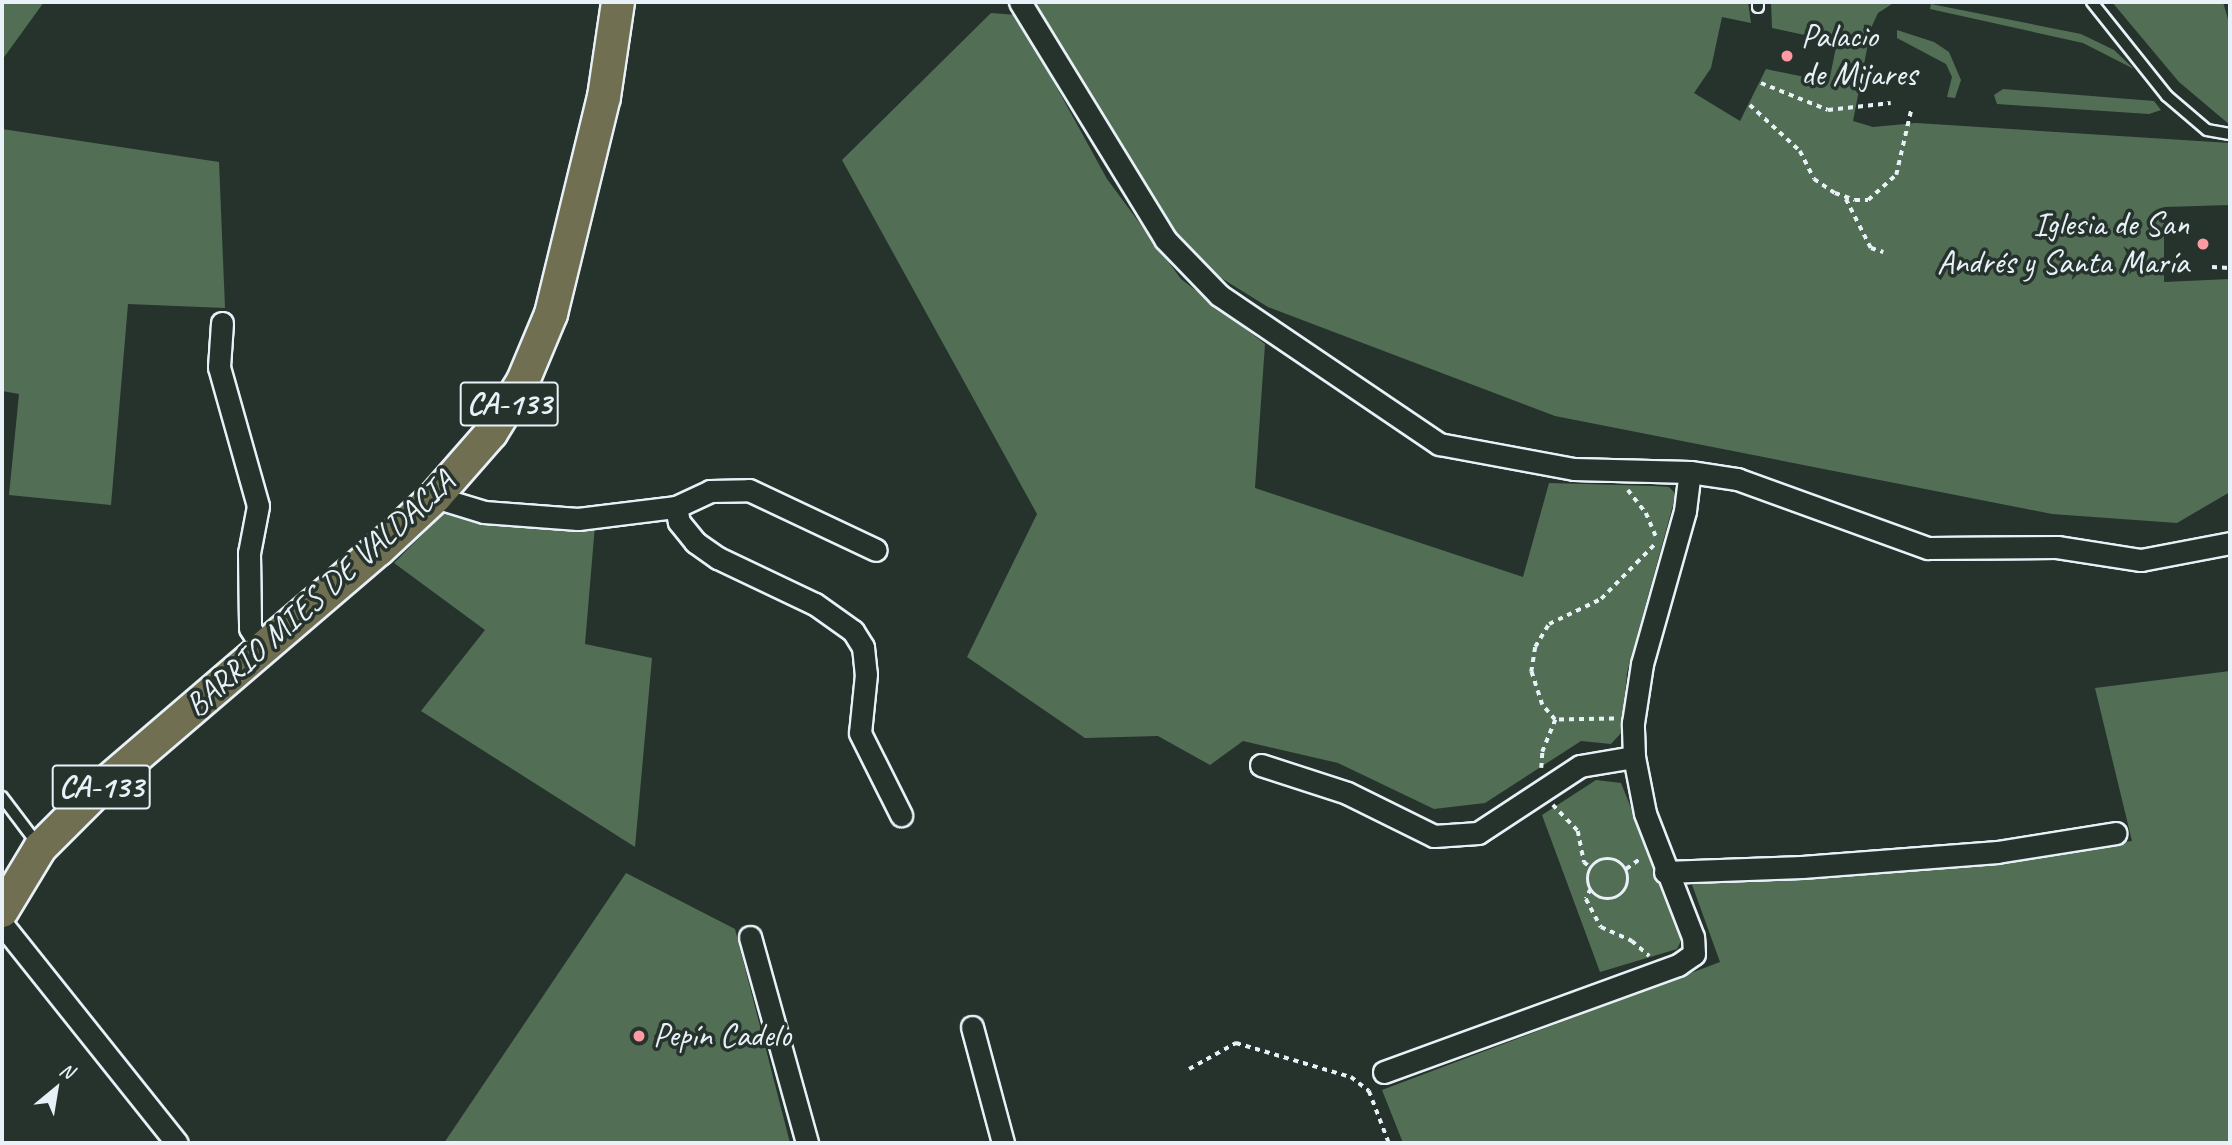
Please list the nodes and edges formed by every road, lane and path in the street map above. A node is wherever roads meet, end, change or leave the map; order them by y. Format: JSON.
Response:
{"nodes":[{"id":1,"x":618,"y":2,"type":"edge"},
{"id":2,"x":1020,"y":2,"type":"edge"},
{"id":3,"x":2092,"y":2,"type":"edge"},
{"id":4,"x":1761,"y":83,"type":"dead end"},
{"id":5,"x":1891,"y":103,"type":"dead end"},
{"id":6,"x":1750,"y":105,"type":"dead end"},
{"id":7,"x":1911,"y":110,"type":"dead end"},
{"id":8,"x":2230,"y":134,"type":"edge"},
{"id":9,"x":1845,"y":197,"type":"junction"},
{"id":10,"x":1883,"y":252,"type":"dead end"},
{"id":11,"x":2212,"y":267,"type":"dead end"},
{"id":12,"x":2230,"y":268,"type":"edge"},
{"id":13,"x":222,"y":323,"type":"dead end"},
{"id":14,"x":1612,"y":470,"type":"junction"},
{"id":15,"x":1690,"y":472,"type":"junction"},
{"id":16,"x":435,"y":497,"type":"junction"},
{"id":17,"x":676,"y":507,"type":"junction"},
{"id":18,"x":2230,"y":543,"type":"edge"},
{"id":19,"x":1666,"y":546,"type":"junction"},
{"id":20,"x":876,"y":550,"type":"dead end"},
{"id":21,"x":263,"y":649,"type":"junction"},
{"id":22,"x":1633,"y":723,"type":"junction"},
{"id":23,"x":1634,"y":757,"type":"junction"},
{"id":24,"x":1261,"y":765,"type":"dead end"},
{"id":25,"x":2,"y":797,"type":"edge"},
{"id":26,"x":901,"y":815,"type":"dead end"},
{"id":27,"x":2115,"y":833,"type":"dead end"},
{"id":28,"x":40,"y":848,"type":"junction"},
{"id":29,"x":1665,"y":872,"type":"junction"},
{"id":30,"x":1591,"y":889,"type":"junction"},
{"id":31,"x":4,"y":905,"type":"edge"},
{"id":32,"x":750,"y":937,"type":"dead end"},
{"id":33,"x":1664,"y":970,"type":"junction"},
{"id":34,"x":972,"y":1027,"type":"dead end"},
{"id":35,"x":1189,"y":1069,"type":"dead end"},
{"id":36,"x":1384,"y":1072,"type":"dead end"},
{"id":37,"x":177,"y":1143,"type":"edge"},
{"id":38,"x":807,"y":1143,"type":"edge"},
{"id":39,"x":1003,"y":1143,"type":"edge"},
{"id":40,"x":1389,"y":1143,"type":"edge"}],
"edges":[{"from":1,"to":16,"type":"main road","name":"BARRIO MIES DE VALDACIA","number":"CA-133"},
{"from":2,"to":14,"type":"street"},
{"from":3,"to":8,"type":"lane"},
{"from":4,"to":5,"type":"path"},
{"from":6,"to":9,"type":"path"},
{"from":7,"to":9,"type":"path"},
{"from":9,"to":10,"type":"path"},
{"from":11,"to":12,"type":"path"},
{"from":13,"to":21,"type":"street"},
{"from":14,"to":15,"type":"street"},
{"from":14,"to":19,"type":"path"},
{"from":15,"to":18,"type":"street"},
{"from":15,"to":19,"type":"street"},
{"from":16,"to":17,"type":"street"},
{"from":16,"to":21,"type":"main road","name":"BARRIO MIES DE VALDACIA","number":"CA-133"},
{"from":17,"to":20,"type":"street"},
{"from":17,"to":26,"type":"street"},
{"from":19,"to":22,"type":"street"},
{"from":19,"to":22,"type":"path"},
{"from":21,"to":28,"type":"main road","name":"BARRIO MIES DE VALDACIA","number":"CA-133"},
{"from":22,"to":23,"type":"street"},
{"from":23,"to":24,"type":"street"},
{"from":23,"to":29,"type":"street"},
{"from":25,"to":28,"type":"lane"},
{"from":27,"to":29,"type":"street"},
{"from":28,"to":31,"type":"main road","name":"BARRIO MIES DE VALDACIA","number":"CA-133"},
{"from":29,"to":33,"type":"street"},
{"from":30,"to":30,"type":"path"},
{"from":30,"to":33,"type":"path"},
{"from":31,"to":37,"type":"street"},
{"from":32,"to":38,"type":"street"},
{"from":33,"to":36,"type":"street"},
{"from":34,"to":39,"type":"street"},
{"from":35,"to":40,"type":"path"}]}
